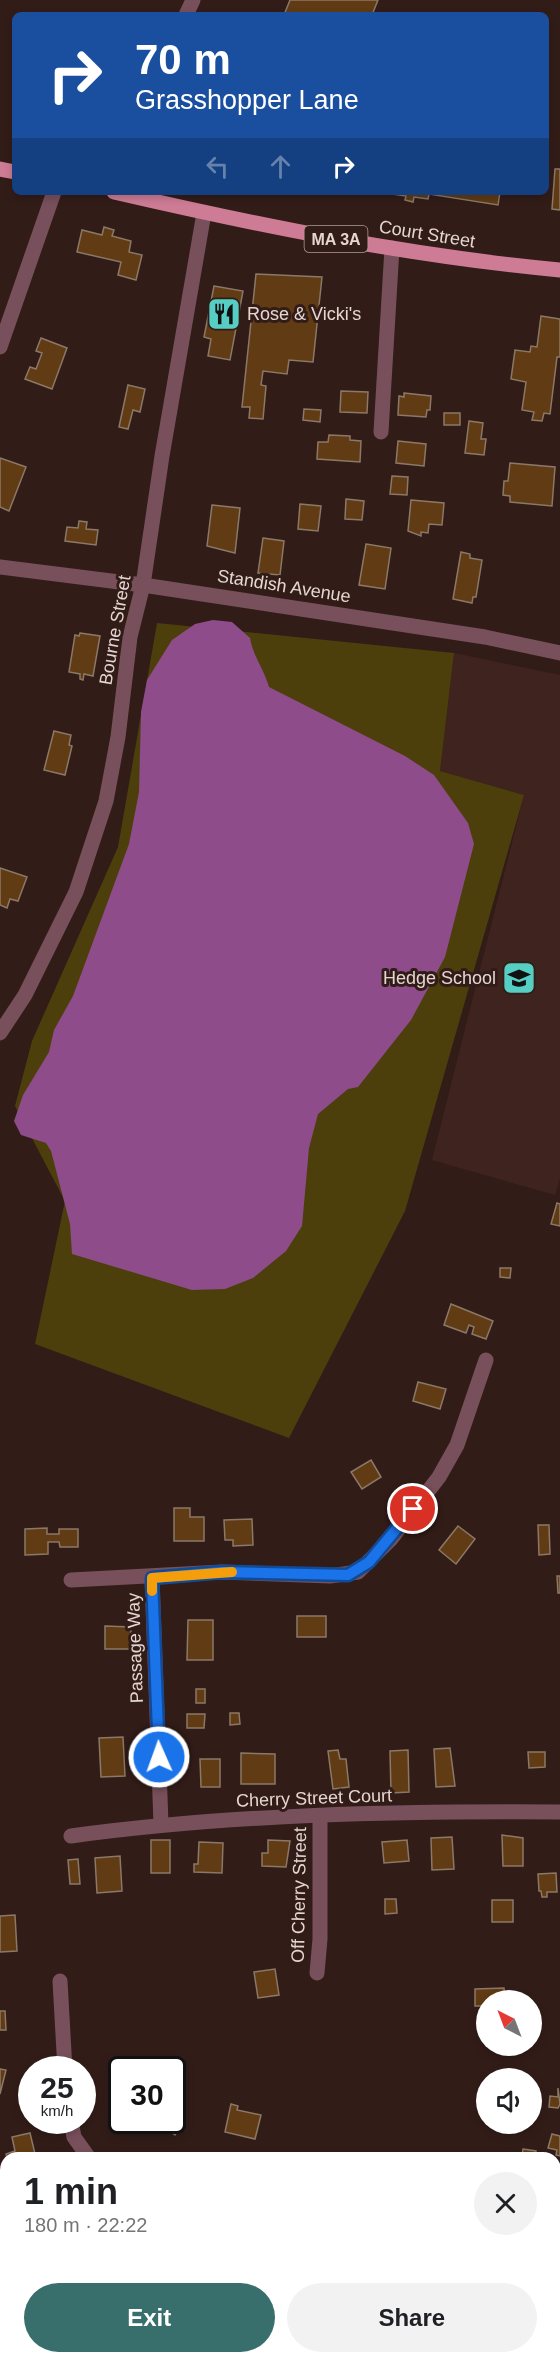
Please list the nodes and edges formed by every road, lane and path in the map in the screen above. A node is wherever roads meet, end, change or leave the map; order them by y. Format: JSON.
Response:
{"nodes":[{"id":1,"x":53,"y":195,"type":"edge"},
{"id":2,"x":127,"y":195,"type":"edge"},
{"id":3,"x":204,"y":213,"type":"junction"},
{"id":4,"x":392,"y":248,"type":"junction"},
{"id":5,"x":560,"y":270,"type":"edge"},
{"id":6,"x":0,"y":347,"type":"edge"},
{"id":7,"x":381,"y":432,"type":"dead end"},
{"id":8,"x":0,"y":567,"type":"edge"},
{"id":9,"x":143,"y":585,"type":"junction"},
{"id":10,"x":560,"y":653,"type":"edge"},
{"id":11,"x":0,"y":1033,"type":"edge"},
{"id":12,"x":486,"y":1360,"type":"dead end"},
{"id":13,"x":152,"y":1578,"type":"junction"},
{"id":14,"x":70,"y":1580,"type":"dead end"},
{"id":15,"x":560,"y":1812,"type":"edge"},
{"id":16,"x":320,"y":1817,"type":"junction"},
{"id":17,"x":161,"y":1824,"type":"junction"},
{"id":18,"x":71,"y":1836,"type":"dead end"},
{"id":19,"x":317,"y":1973,"type":"dead end"},
{"id":20,"x":60,"y":1981,"type":"dead end"},
{"id":21,"x":64,"y":2056,"type":"edge"},
{"id":22,"x":73,"y":2134,"type":"edge"},
{"id":23,"x":85,"y":2152,"type":"edge"}],
"edges":[{"from":1,"to":6,"type":"street"},
{"from":2,"to":3,"type":"main road","name":"Court Street","number":"MA 3A"},
{"from":3,"to":4,"type":"main road","name":"Court Street","number":"MA 3A"},
{"from":3,"to":9,"type":"street","name":"Bourne Street"},
{"from":4,"to":5,"type":"main road","name":"Court Street","number":"MA 3A"},
{"from":4,"to":7,"type":"street"},
{"from":8,"to":9,"type":"street","name":"Standish Avenue"},
{"from":9,"to":10,"type":"street","name":"Standish Avenue"},
{"from":9,"to":11,"type":"street","name":"Bourne Street"},
{"from":12,"to":13,"type":"street"},
{"from":13,"to":14,"type":"street"},
{"from":13,"to":17,"type":"street","name":"Passage Way"},
{"from":15,"to":16,"type":"street","name":"Cherry Street Court"},
{"from":16,"to":17,"type":"street","name":"Cherry Street Court"},
{"from":16,"to":19,"type":"street","name":"Off Cherry Street"},
{"from":17,"to":18,"type":"street","name":"Cherry Street Court"},
{"from":20,"to":21,"type":"street"},
{"from":22,"to":23,"type":"street"}]}
